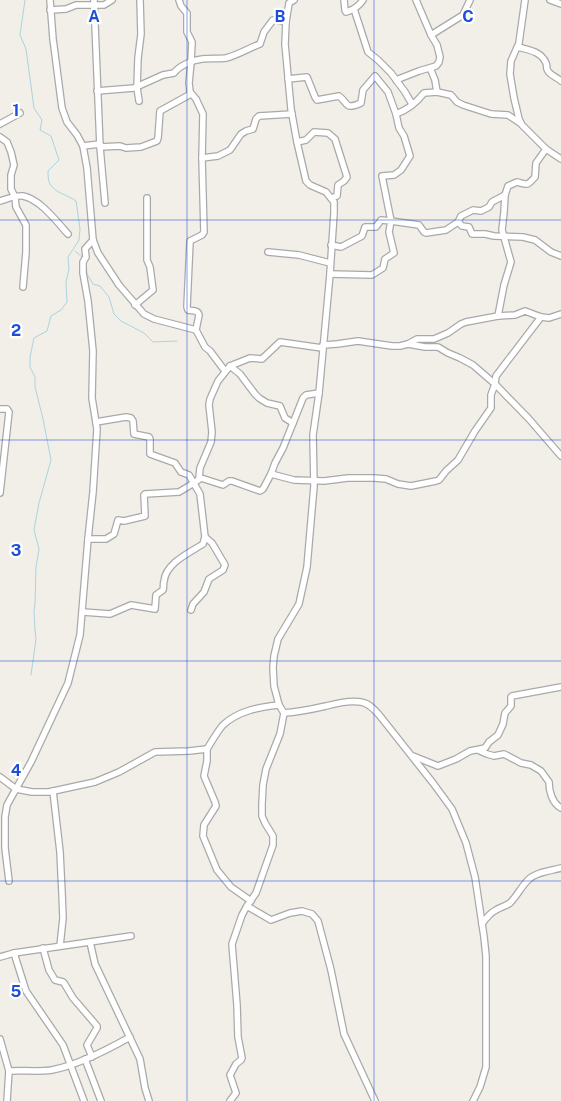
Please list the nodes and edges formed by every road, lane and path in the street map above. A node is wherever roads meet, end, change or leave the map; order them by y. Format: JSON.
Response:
{"nodes":[{"id":1,"x":50,"y":0,"type":"edge"},
{"id":2,"x":112,"y":0,"type":"edge"},
{"id":3,"x":140,"y":0,"type":"edge"},
{"id":4,"x":179,"y":0,"type":"edge"},
{"id":5,"x":344,"y":0,"type":"edge"},
{"id":6,"x":363,"y":0,"type":"edge"},
{"id":7,"x":416,"y":0,"type":"edge"},
{"id":8,"x":470,"y":0,"type":"edge"},
{"id":9,"x":525,"y":0,"type":"edge"},
{"id":10,"x":550,"y":0,"type":"edge"},
{"id":11,"x":291,"y":1,"type":"edge"},
{"id":12,"x":94,"y":3,"type":"edge"},
{"id":13,"x":561,"y":4,"type":"edge"},
{"id":14,"x":354,"y":9,"type":"junction"},
{"id":15,"x":50,"y":10,"type":"junction"},
{"id":16,"x":286,"y":22,"type":"junction"},
{"id":17,"x":431,"y":35,"type":"junction"},
{"id":18,"x":518,"y":47,"type":"junction"},
{"id":19,"x":192,"y":62,"type":"junction"},
{"id":20,"x":383,"y":65,"type":"junction"},
{"id":21,"x":430,"y":68,"type":"junction"},
{"id":22,"x":376,"y":76,"type":"junction"},
{"id":23,"x":288,"y":79,"type":"junction"},
{"id":24,"x":396,"y":80,"type":"junction"},
{"id":25,"x":560,"y":80,"type":"edge"},
{"id":26,"x":137,"y":88,"type":"junction"},
{"id":27,"x":98,"y":91,"type":"junction"},
{"id":28,"x":190,"y":92,"type":"junction"},
{"id":29,"x":437,"y":92,"type":"junction"},
{"id":30,"x":139,"y":101,"type":"dead end"},
{"id":31,"x":412,"y":104,"type":"junction"},
{"id":32,"x":20,"y":113,"type":"dead end"},
{"id":33,"x":292,"y":114,"type":"junction"},
{"id":34,"x":396,"y":114,"type":"junction"},
{"id":35,"x":0,"y":124,"type":"edge"},
{"id":36,"x":522,"y":125,"type":"junction"},
{"id":37,"x":0,"y":137,"type":"edge"},
{"id":38,"x":296,"y":142,"type":"junction"},
{"id":39,"x":83,"y":146,"type":"junction"},
{"id":40,"x":100,"y":146,"type":"junction"},
{"id":41,"x":546,"y":149,"type":"junction"},
{"id":42,"x":202,"y":158,"type":"junction"},
{"id":43,"x":561,"y":159,"type":"edge"},
{"id":44,"x":505,"y":194,"type":"junction"},
{"id":45,"x":14,"y":197,"type":"junction"},
{"id":46,"x":148,"y":198,"type":"dead end"},
{"id":47,"x":332,"y":198,"type":"junction"},
{"id":48,"x":0,"y":201,"type":"edge"},
{"id":49,"x":105,"y":203,"type":"dead end"},
{"id":50,"x":391,"y":221,"type":"junction"},
{"id":51,"x":458,"y":222,"type":"junction"},
{"id":52,"x":68,"y":234,"type":"dead end"},
{"id":53,"x":503,"y":236,"type":"junction"},
{"id":54,"x":93,"y":240,"type":"junction"},
{"id":55,"x":331,"y":245,"type":"junction"},
{"id":56,"x":268,"y":252,"type":"dead end"},
{"id":57,"x":561,"y":256,"type":"edge"},
{"id":58,"x":330,"y":263,"type":"junction"},
{"id":59,"x":330,"y":274,"type":"junction"},
{"id":60,"x":23,"y":287,"type":"dead end"},
{"id":61,"x":135,"y":305,"type":"junction"},
{"id":62,"x":561,"y":314,"type":"edge"},
{"id":63,"x":498,"y":316,"type":"junction"},
{"id":64,"x":541,"y":317,"type":"junction"},
{"id":65,"x":196,"y":330,"type":"junction"},
{"id":66,"x":408,"y":344,"type":"junction"},
{"id":67,"x":322,"y":346,"type":"junction"},
{"id":68,"x":227,"y":368,"type":"junction"},
{"id":69,"x":495,"y":384,"type":"junction"},
{"id":70,"x":319,"y":393,"type":"junction"},
{"id":71,"x":0,"y":409,"type":"edge"},
{"id":72,"x":96,"y":422,"type":"junction"},
{"id":73,"x":293,"y":423,"type":"junction"},
{"id":74,"x":561,"y":456,"type":"edge"},
{"id":75,"x":271,"y":474,"type":"junction"},
{"id":76,"x":199,"y":478,"type":"junction"},
{"id":77,"x":314,"y":482,"type":"junction"},
{"id":78,"x":194,"y":484,"type":"junction"},
{"id":79,"x":0,"y":493,"type":"edge"},
{"id":80,"x":205,"y":537,"type":"junction"},
{"id":81,"x":88,"y":539,"type":"junction"},
{"id":82,"x":191,"y":610,"type":"dead end"},
{"id":83,"x":82,"y":612,"type":"junction"},
{"id":84,"x":561,"y":687,"type":"edge"},
{"id":85,"x":279,"y":705,"type":"junction"},
{"id":86,"x":284,"y":713,"type":"junction"},
{"id":87,"x":207,"y":749,"type":"junction"},
{"id":88,"x":478,"y":750,"type":"junction"},
{"id":89,"x":411,"y":755,"type":"junction"},
{"id":90,"x":0,"y":777,"type":"edge"},
{"id":91,"x":16,"y":789,"type":"junction"},
{"id":92,"x":53,"y":791,"type":"junction"},
{"id":93,"x":561,"y":808,"type":"edge"},
{"id":94,"x":561,"y":868,"type":"edge"},
{"id":95,"x":9,"y":881,"type":"dead end"},
{"id":96,"x":249,"y":903,"type":"junction"},
{"id":97,"x":482,"y":924,"type":"junction"},
{"id":98,"x":131,"y":936,"type":"dead end"},
{"id":99,"x":90,"y":942,"type":"junction"},
{"id":100,"x":60,"y":946,"type":"junction"},
{"id":101,"x":43,"y":948,"type":"junction"},
{"id":102,"x":14,"y":953,"type":"junction"},
{"id":103,"x":0,"y":958,"type":"edge"},
{"id":104,"x":130,"y":1037,"type":"junction"},
{"id":105,"x":0,"y":1039,"type":"edge"},
{"id":106,"x":89,"y":1058,"type":"junction"},
{"id":107,"x":71,"y":1064,"type":"junction"},
{"id":108,"x":9,"y":1071,"type":"junction"},
{"id":109,"x":7,"y":1101,"type":"edge"},
{"id":110,"x":84,"y":1101,"type":"edge"},
{"id":111,"x":101,"y":1101,"type":"edge"},
{"id":112,"x":149,"y":1101,"type":"edge"},
{"id":113,"x":230,"y":1101,"type":"edge"},
{"id":114,"x":376,"y":1101,"type":"edge"},
{"id":115,"x":473,"y":1101,"type":"edge"}],
"edges":[{"from":1,"to":15,"type":"street"},
{"from":2,"to":12,"type":"street"},
{"from":3,"to":26,"type":"street"},
{"from":4,"to":19,"type":"street"},
{"from":5,"to":14,"type":"street"},
{"from":6,"to":14,"type":"street"},
{"from":7,"to":17,"type":"street"},
{"from":8,"to":17,"type":"street"},
{"from":9,"to":18,"type":"street"},
{"from":10,"to":13,"type":"street"},
{"from":11,"to":16,"type":"street"},
{"from":12,"to":15,"type":"street"},
{"from":12,"to":27,"type":"street"},
{"from":14,"to":20,"type":"street"},
{"from":15,"to":39,"type":"street"},
{"from":16,"to":19,"type":"street"},
{"from":16,"to":23,"type":"street"},
{"from":17,"to":21,"type":"street"},
{"from":18,"to":25,"type":"street"},
{"from":18,"to":36,"type":"street"},
{"from":19,"to":26,"type":"street"},
{"from":19,"to":28,"type":"street"},
{"from":20,"to":22,"type":"street"},
{"from":20,"to":24,"type":"street"},
{"from":21,"to":24,"type":"street"},
{"from":21,"to":29,"type":"street"},
{"from":22,"to":23,"type":"street"},
{"from":22,"to":34,"type":"street"},
{"from":23,"to":33,"type":"street"},
{"from":24,"to":31,"type":"street"},
{"from":26,"to":27,"type":"street"},
{"from":26,"to":30,"type":"street"},
{"from":27,"to":40,"type":"street"},
{"from":28,"to":40,"type":"street"},
{"from":28,"to":42,"type":"street"},
{"from":29,"to":31,"type":"street"},
{"from":29,"to":36,"type":"street"},
{"from":31,"to":34,"type":"street"},
{"from":32,"to":35,"type":"street"},
{"from":33,"to":38,"type":"street"},
{"from":33,"to":42,"type":"street"},
{"from":34,"to":50,"type":"street"},
{"from":36,"to":41,"type":"street"},
{"from":37,"to":45,"type":"street"},
{"from":38,"to":47,"type":"street"},
{"from":38,"to":47,"type":"street"},
{"from":39,"to":40,"type":"street"},
{"from":39,"to":54,"type":"street"},
{"from":40,"to":49,"type":"street"},
{"from":41,"to":43,"type":"street"},
{"from":41,"to":44,"type":"street"},
{"from":42,"to":65,"type":"street"},
{"from":44,"to":51,"type":"street"},
{"from":44,"to":53,"type":"street"},
{"from":45,"to":48,"type":"street"},
{"from":45,"to":52,"type":"street"},
{"from":45,"to":60,"type":"street"},
{"from":46,"to":61,"type":"street"},
{"from":47,"to":55,"type":"street"},
{"from":50,"to":51,"type":"street"},
{"from":50,"to":55,"type":"street"},
{"from":50,"to":59,"type":"street"},
{"from":51,"to":53,"type":"street"},
{"from":53,"to":57,"type":"street"},
{"from":53,"to":63,"type":"street"},
{"from":54,"to":61,"type":"street"},
{"from":54,"to":72,"type":"street"},
{"from":55,"to":58,"type":"street"},
{"from":56,"to":58,"type":"street"},
{"from":58,"to":59,"type":"street"},
{"from":59,"to":67,"type":"street"},
{"from":61,"to":65,"type":"street"},
{"from":62,"to":64,"type":"street"},
{"from":63,"to":64,"type":"street"},
{"from":63,"to":66,"type":"street"},
{"from":64,"to":69,"type":"street"},
{"from":65,"to":68,"type":"street"},
{"from":66,"to":67,"type":"street"},
{"from":66,"to":69,"type":"street"},
{"from":67,"to":68,"type":"street"},
{"from":67,"to":70,"type":"street"},
{"from":68,"to":73,"type":"street"},
{"from":68,"to":76,"type":"street"},
{"from":69,"to":74,"type":"street"},
{"from":69,"to":77,"type":"street"},
{"from":70,"to":73,"type":"street"},
{"from":70,"to":77,"type":"street"},
{"from":71,"to":79,"type":"street"},
{"from":72,"to":78,"type":"street"},
{"from":72,"to":81,"type":"street"},
{"from":73,"to":75,"type":"street"},
{"from":75,"to":76,"type":"street"},
{"from":75,"to":77,"type":"street"},
{"from":76,"to":78,"type":"street"},
{"from":77,"to":85,"type":"street"},
{"from":78,"to":80,"type":"street"},
{"from":78,"to":81,"type":"street"},
{"from":80,"to":82,"type":"street"},
{"from":80,"to":83,"type":"street"},
{"from":81,"to":83,"type":"street"},
{"from":83,"to":91,"type":"street"},
{"from":84,"to":88,"type":"street"},
{"from":85,"to":86,"type":"street"},
{"from":85,"to":87,"type":"street"},
{"from":86,"to":89,"type":"street"},
{"from":86,"to":96,"type":"street"},
{"from":87,"to":92,"type":"street"},
{"from":87,"to":96,"type":"street"},
{"from":88,"to":89,"type":"street"},
{"from":88,"to":93,"type":"street"},
{"from":89,"to":97,"type":"street"},
{"from":90,"to":91,"type":"street"},
{"from":91,"to":92,"type":"street"},
{"from":91,"to":95,"type":"street"},
{"from":92,"to":100,"type":"street"},
{"from":94,"to":97,"type":"street"},
{"from":96,"to":113,"type":"street"},
{"from":96,"to":114,"type":"street"},
{"from":97,"to":115,"type":"street"},
{"from":98,"to":99,"type":"street"},
{"from":99,"to":100,"type":"street"},
{"from":99,"to":104,"type":"street"},
{"from":100,"to":101,"type":"street"},
{"from":101,"to":102,"type":"street"},
{"from":101,"to":106,"type":"street"},
{"from":102,"to":103,"type":"street"},
{"from":102,"to":107,"type":"street"},
{"from":104,"to":106,"type":"street"},
{"from":104,"to":112,"type":"street"},
{"from":105,"to":108,"type":"street"},
{"from":106,"to":107,"type":"street"},
{"from":106,"to":111,"type":"street"},
{"from":107,"to":108,"type":"street"},
{"from":107,"to":110,"type":"street"},
{"from":108,"to":109,"type":"street"}]}
